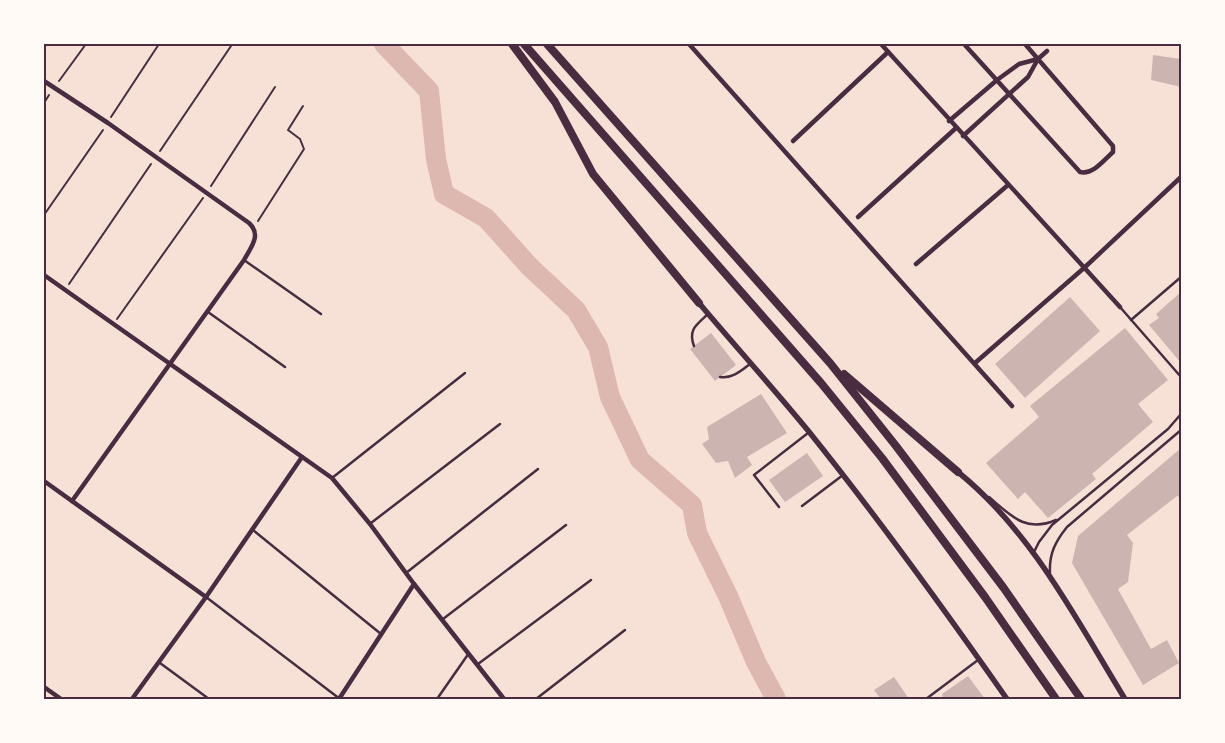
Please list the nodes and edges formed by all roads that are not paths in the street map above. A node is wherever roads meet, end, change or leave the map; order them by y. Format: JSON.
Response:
{"nodes":[{"id":1,"x":512,"y":44,"type":"edge"},
{"id":2,"x":524,"y":44,"type":"edge"},
{"id":3,"x":547,"y":44,"type":"edge"},
{"id":4,"x":881,"y":44,"type":"edge"},
{"id":5,"x":964,"y":44,"type":"edge"},
{"id":6,"x":1025,"y":44,"type":"edge"},
{"id":7,"x":692,"y":45,"type":"edge"},
{"id":8,"x":1047,"y":51,"type":"dead end"},
{"id":9,"x":888,"y":52,"type":"junction"},
{"id":10,"x":1038,"y":59,"type":"junction"},
{"id":11,"x":44,"y":80,"type":"edge"},
{"id":12,"x":997,"y":80,"type":"junction"},
{"id":13,"x":1009,"y":94,"type":"junction"},
{"id":14,"x":949,"y":121,"type":"junction"},
{"id":15,"x":956,"y":128,"type":"junction"},
{"id":16,"x":963,"y":136,"type":"junction"},
{"id":17,"x":793,"y":142,"type":"dead end"},
{"id":18,"x":1181,"y":177,"type":"edge"},
{"id":19,"x":1008,"y":185,"type":"junction"},
{"id":20,"x":858,"y":217,"type":"dead end"},
{"id":21,"x":244,"y":260,"type":"junction"},
{"id":22,"x":916,"y":264,"type":"dead end"},
{"id":23,"x":1084,"y":268,"type":"junction"},
{"id":24,"x":44,"y":276,"type":"edge"},
{"id":25,"x":1181,"y":277,"type":"edge"},
{"id":26,"x":699,"y":303,"type":"joint"},
{"id":27,"x":1120,"y":307,"type":"joint"},
{"id":28,"x":208,"y":312,"type":"junction"},
{"id":29,"x":321,"y":314,"type":"dead end"},
{"id":30,"x":708,"y":314,"type":"junction"},
{"id":31,"x":1131,"y":320,"type":"junction"},
{"id":32,"x":694,"y":346,"type":"dead end"},
{"id":33,"x":830,"y":363,"type":"junction"},
{"id":34,"x":975,"y":363,"type":"junction"},
{"id":35,"x":170,"y":364,"type":"junction"},
{"id":36,"x":750,"y":364,"type":"junction"},
{"id":37,"x":285,"y":367,"type":"dead end"},
{"id":38,"x":465,"y":373,"type":"dead end"},
{"id":39,"x":720,"y":377,"type":"dead end"},
{"id":40,"x":1181,"y":377,"type":"edge"},
{"id":41,"x":1012,"y":406,"type":"dead end"},
{"id":42,"x":1181,"y":414,"type":"edge"},
{"id":43,"x":500,"y":424,"type":"dead end"},
{"id":44,"x":1181,"y":430,"type":"edge"},
{"id":45,"x":809,"y":432,"type":"junction"},
{"id":46,"x":302,"y":456,"type":"junction"},
{"id":47,"x":538,"y":469,"type":"dead end"},
{"id":48,"x":958,"y":472,"type":"joint"},
{"id":49,"x":843,"y":475,"type":"junction"},
{"id":50,"x":332,"y":478,"type":"junction"},
{"id":51,"x":44,"y":481,"type":"edge"},
{"id":52,"x":976,"y":487,"type":"junction"},
{"id":53,"x":72,"y":502,"type":"junction"},
{"id":54,"x":802,"y":506,"type":"dead end"},
{"id":55,"x":779,"y":507,"type":"dead end"},
{"id":56,"x":1060,"y":518,"type":"junction"},
{"id":57,"x":370,"y":524,"type":"junction"},
{"id":58,"x":566,"y":525,"type":"dead end"},
{"id":59,"x":253,"y":530,"type":"junction"},
{"id":60,"x":1034,"y":552,"type":"junction"},
{"id":61,"x":406,"y":573,"type":"junction"},
{"id":62,"x":1050,"y":577,"type":"junction"},
{"id":63,"x":591,"y":580,"type":"dead end"},
{"id":64,"x":414,"y":584,"type":"junction"},
{"id":65,"x":206,"y":597,"type":"junction"},
{"id":66,"x":442,"y":619,"type":"junction"},
{"id":67,"x":625,"y":630,"type":"dead end"},
{"id":68,"x":381,"y":634,"type":"junction"},
{"id":69,"x":469,"y":652,"type":"junction"},
{"id":70,"x":979,"y":660,"type":"junction"},
{"id":71,"x":160,"y":662,"type":"junction"},
{"id":72,"x":477,"y":665,"type":"junction"},
{"id":73,"x":44,"y":687,"type":"edge"},
{"id":74,"x":61,"y":699,"type":"edge"},
{"id":75,"x":132,"y":699,"type":"edge"},
{"id":76,"x":209,"y":699,"type":"edge"},
{"id":77,"x":339,"y":699,"type":"edge"},
{"id":78,"x":437,"y":699,"type":"edge"},
{"id":79,"x":504,"y":699,"type":"edge"},
{"id":80,"x":536,"y":699,"type":"edge"},
{"id":81,"x":926,"y":699,"type":"edge"},
{"id":82,"x":1007,"y":699,"type":"edge"},
{"id":83,"x":1056,"y":699,"type":"edge"},
{"id":84,"x":1081,"y":699,"type":"edge"},
{"id":85,"x":1125,"y":699,"type":"edge"}],
"edges":[{"from":1,"to":26,"type":"highway"},
{"from":2,"to":83,"type":"highway"},
{"from":3,"to":33,"type":"highway"},
{"from":4,"to":9,"type":"street"},
{"from":5,"to":12,"type":"street"},
{"from":6,"to":10,"type":"street"},
{"from":7,"to":34,"type":"street"},
{"from":8,"to":10,"type":"street"},
{"from":9,"to":14,"type":"street"},
{"from":9,"to":17,"type":"street"},
{"from":10,"to":12,"type":"street"},
{"from":10,"to":13,"type":"street"},
{"from":10,"to":13,"type":"street"},
{"from":11,"to":21,"type":"street"},
{"from":12,"to":13,"type":"street"},
{"from":12,"to":14,"type":"street"},
{"from":13,"to":16,"type":"street"},
{"from":14,"to":15,"type":"street"},
{"from":15,"to":16,"type":"street"},
{"from":15,"to":20,"type":"street"},
{"from":16,"to":19,"type":"street"},
{"from":18,"to":23,"type":"street"},
{"from":19,"to":22,"type":"street"},
{"from":19,"to":23,"type":"street"},
{"from":21,"to":28,"type":"street"},
{"from":21,"to":29,"type":"lane"},
{"from":23,"to":27,"type":"street"},
{"from":23,"to":34,"type":"street"},
{"from":24,"to":35,"type":"street"},
{"from":25,"to":31,"type":"lane"},
{"from":26,"to":30,"type":"street"},
{"from":27,"to":31,"type":"lane"},
{"from":28,"to":35,"type":"street"},
{"from":28,"to":37,"type":"lane"},
{"from":30,"to":32,"type":"lane"},
{"from":30,"to":36,"type":"street"},
{"from":31,"to":40,"type":"lane"},
{"from":33,"to":48,"type":"highway"},
{"from":33,"to":84,"type":"highway"},
{"from":34,"to":41,"type":"street"},
{"from":35,"to":46,"type":"street"},
{"from":35,"to":53,"type":"street"},
{"from":36,"to":39,"type":"lane"},
{"from":36,"to":45,"type":"street"},
{"from":38,"to":50,"type":"lane"},
{"from":42,"to":56,"type":"lane"},
{"from":43,"to":57,"type":"lane"},
{"from":44,"to":62,"type":"lane"},
{"from":45,"to":49,"type":"street"},
{"from":45,"to":55,"type":"lane"},
{"from":46,"to":50,"type":"street"},
{"from":46,"to":59,"type":"street"},
{"from":47,"to":61,"type":"lane"},
{"from":48,"to":52,"type":"street"},
{"from":49,"to":54,"type":"lane"},
{"from":49,"to":70,"type":"street"},
{"from":50,"to":57,"type":"street"},
{"from":51,"to":53,"type":"street"},
{"from":52,"to":56,"type":"lane"},
{"from":52,"to":60,"type":"street"},
{"from":53,"to":65,"type":"street"},
{"from":56,"to":60,"type":"lane"},
{"from":57,"to":61,"type":"street"},
{"from":58,"to":66,"type":"lane"},
{"from":59,"to":65,"type":"street"},
{"from":59,"to":68,"type":"lane"},
{"from":60,"to":62,"type":"street"},
{"from":61,"to":64,"type":"street"},
{"from":62,"to":85,"type":"street"},
{"from":63,"to":72,"type":"lane"},
{"from":64,"to":66,"type":"street"},
{"from":64,"to":68,"type":"street"},
{"from":65,"to":71,"type":"street"},
{"from":65,"to":77,"type":"lane"},
{"from":66,"to":69,"type":"street"},
{"from":67,"to":80,"type":"lane"},
{"from":68,"to":77,"type":"street"},
{"from":69,"to":72,"type":"street"},
{"from":69,"to":78,"type":"lane"},
{"from":70,"to":81,"type":"lane"},
{"from":70,"to":82,"type":"street"},
{"from":71,"to":75,"type":"street"},
{"from":71,"to":76,"type":"lane"},
{"from":72,"to":79,"type":"street"},
{"from":73,"to":74,"type":"street"}]}
